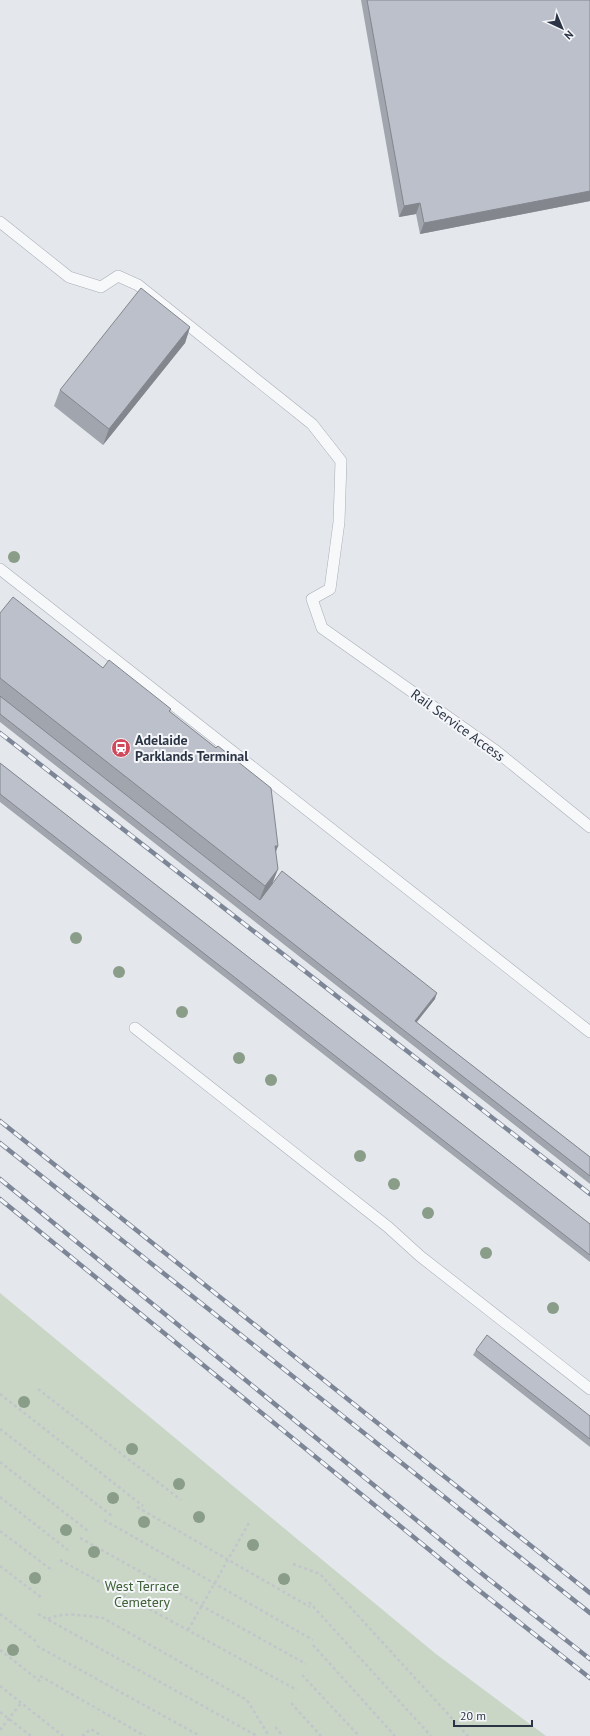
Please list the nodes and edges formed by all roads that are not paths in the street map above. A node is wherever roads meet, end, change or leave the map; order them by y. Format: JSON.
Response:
{"nodes":[{"id":1,"x":0,"y":222,"type":"edge"},
{"id":2,"x":0,"y":569,"type":"edge"},
{"id":3,"x":590,"y":828,"type":"edge"},
{"id":4,"x":135,"y":1028,"type":"dead end"},
{"id":5,"x":590,"y":1032,"type":"edge"},
{"id":6,"x":590,"y":1389,"type":"edge"}],
"edges":[{"from":1,"to":3,"type":"lane","name":"Rail Service Access"},
{"from":2,"to":5,"type":"lane"},
{"from":4,"to":6,"type":"lane"}]}
